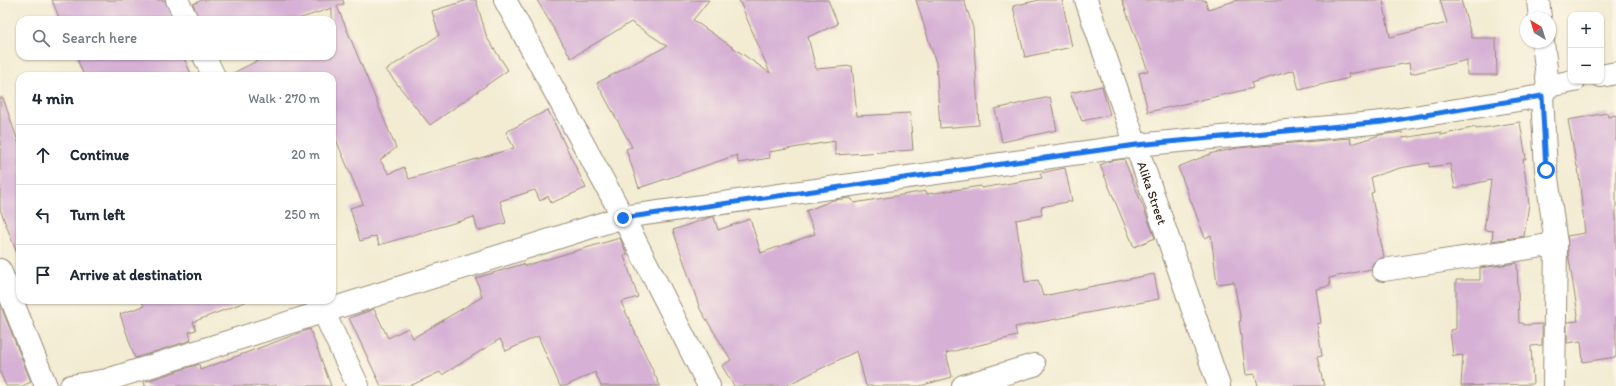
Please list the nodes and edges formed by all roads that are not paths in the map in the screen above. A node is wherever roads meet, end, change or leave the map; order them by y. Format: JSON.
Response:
{"nodes":[{"id":1,"x":177,"y":0,"type":"edge"},
{"id":2,"x":505,"y":0,"type":"edge"},
{"id":3,"x":1086,"y":0,"type":"edge"},
{"id":4,"x":1538,"y":0,"type":"edge"},
{"id":5,"x":1539,"y":12,"type":"edge"},
{"id":6,"x":185,"y":16,"type":"edge"},
{"id":7,"x":1543,"y":48,"type":"edge"},
{"id":8,"x":206,"y":60,"type":"edge"},
{"id":9,"x":212,"y":72,"type":"edge"},
{"id":10,"x":1616,"y":73,"type":"edge"},
{"id":11,"x":1604,"y":75,"type":"edge"},
{"id":12,"x":1568,"y":83,"type":"edge"},
{"id":13,"x":1545,"y":91,"type":"junction"},
{"id":14,"x":1136,"y":145,"type":"junction"},
{"id":15,"x":623,"y":218,"type":"junction"},
{"id":16,"x":1556,"y":244,"type":"junction"},
{"id":17,"x":0,"y":270,"type":"edge"},
{"id":18,"x":1383,"y":270,"type":"dead end"},
{"id":19,"x":336,"y":301,"type":"edge"},
{"id":20,"x":320,"y":306,"type":"edge"},
{"id":21,"x":1034,"y":365,"type":"dead end"},
{"id":22,"x":108,"y":383,"type":"edge"},
{"id":23,"x":46,"y":386,"type":"edge"},
{"id":24,"x":71,"y":386,"type":"edge"},
{"id":25,"x":358,"y":386,"type":"edge"},
{"id":26,"x":709,"y":386,"type":"edge"},
{"id":27,"x":963,"y":386,"type":"edge"},
{"id":28,"x":1219,"y":386,"type":"edge"},
{"id":29,"x":1554,"y":386,"type":"edge"}],
"edges":[{"from":1,"to":6,"type":"street"},
{"from":2,"to":15,"type":"street"},
{"from":3,"to":14,"type":"street","name":"Alika Street"},
{"from":4,"to":5,"type":"street"},
{"from":7,"to":13,"type":"street"},
{"from":8,"to":9,"type":"street"},
{"from":10,"to":11,"type":"street"},
{"from":12,"to":13,"type":"street"},
{"from":13,"to":14,"type":"street"},
{"from":13,"to":16,"type":"street"},
{"from":14,"to":15,"type":"street"},
{"from":14,"to":28,"type":"street","name":"Alika Street"},
{"from":15,"to":19,"type":"street"},
{"from":15,"to":26,"type":"street"},
{"from":16,"to":18,"type":"street"},
{"from":16,"to":29,"type":"street"},
{"from":17,"to":23,"type":"street"},
{"from":20,"to":22,"type":"street"},
{"from":20,"to":25,"type":"street"},
{"from":21,"to":27,"type":"street"},
{"from":22,"to":24,"type":"street"}]}
